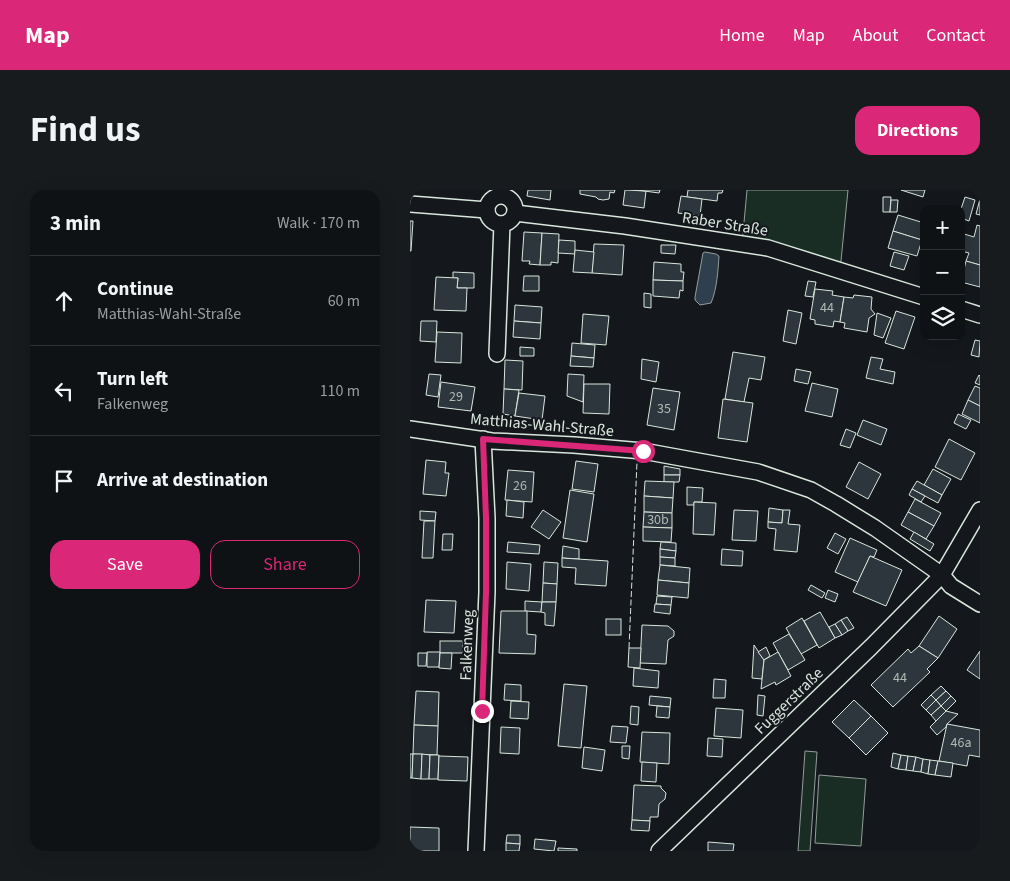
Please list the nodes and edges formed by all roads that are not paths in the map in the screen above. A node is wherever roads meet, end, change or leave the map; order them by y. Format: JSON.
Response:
{"nodes":[{"id":1,"x":502,"y":193,"type":"edge"},
{"id":2,"x":410,"y":204,"type":"edge"},
{"id":3,"x":487,"y":210,"type":"junction"},
{"id":4,"x":515,"y":213,"type":"junction"},
{"id":5,"x":502,"y":224,"type":"junction"},
{"id":6,"x":920,"y":296,"type":"edge"},
{"id":7,"x":965,"y":310,"type":"edge"},
{"id":8,"x":980,"y":315,"type":"edge"},
{"id":9,"x":497,"y":354,"type":"dead end"},
{"id":10,"x":410,"y":429,"type":"edge"},
{"id":11,"x":483,"y":439,"type":"junction"},
{"id":12,"x":980,"y":510,"type":"edge"},
{"id":13,"x":942,"y":575,"type":"junction"},
{"id":14,"x":980,"y":604,"type":"edge"},
{"id":15,"x":476,"y":851,"type":"edge"},
{"id":16,"x":659,"y":851,"type":"edge"}],
"edges":[{"from":1,"to":3,"type":"street"},
{"from":1,"to":4,"type":"street"},
{"from":2,"to":3,"type":"street"},
{"from":3,"to":5,"type":"street"},
{"from":4,"to":5,"type":"street"},
{"from":4,"to":6,"type":"street","name":"Raber Straße"},
{"from":5,"to":9,"type":"street"},
{"from":7,"to":8,"type":"street"},
{"from":10,"to":11,"type":"street","name":"Matthias-Wahl-Straße"},
{"from":11,"to":13,"type":"street","name":"Matthias-Wahl-Straße"},
{"from":11,"to":15,"type":"street","name":"Falkenweg"},
{"from":12,"to":13,"type":"street","name":"Fuggerstraße"},
{"from":13,"to":14,"type":"street","name":"Matthias-Wahl-Straße"},
{"from":13,"to":16,"type":"street","name":"Fuggerstraße"}]}
